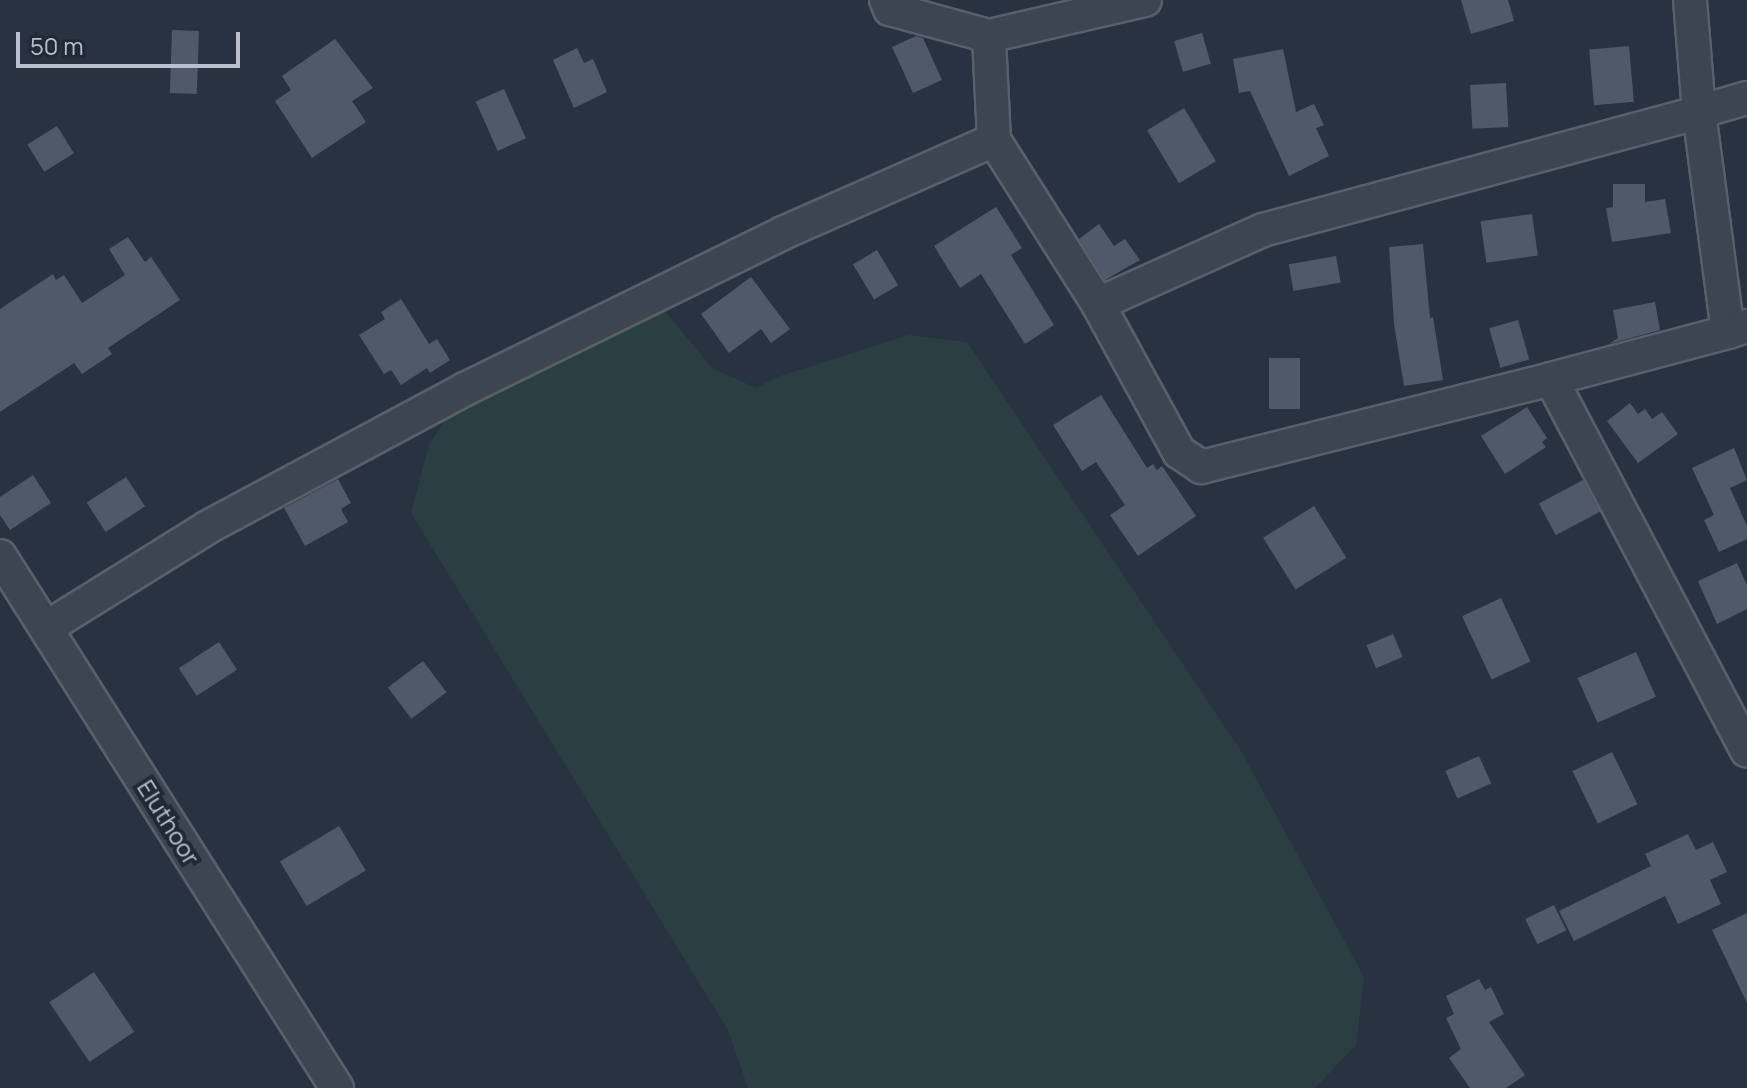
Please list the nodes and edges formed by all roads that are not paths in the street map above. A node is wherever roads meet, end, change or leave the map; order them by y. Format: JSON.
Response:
{"nodes":[{"id":1,"x":886,"y":0,"type":"edge"},
{"id":2,"x":1145,"y":0,"type":"edge"},
{"id":3,"x":1690,"y":0,"type":"edge"},
{"id":4,"x":989,"y":36,"type":"junction"},
{"id":5,"x":1747,"y":98,"type":"edge"},
{"id":6,"x":1699,"y":112,"type":"junction"},
{"id":7,"x":994,"y":140,"type":"junction"},
{"id":8,"x":1098,"y":304,"type":"junction"},
{"id":9,"x":1738,"y":329,"type":"edge"},
{"id":10,"x":1551,"y":379,"type":"junction"},
{"id":11,"x":0,"y":556,"type":"edge"},
{"id":12,"x":46,"y":628,"type":"junction"},
{"id":13,"x":1747,"y":750,"type":"edge"},
{"id":14,"x":337,"y":1088,"type":"edge"}],
"edges":[{"from":1,"to":4,"type":"street"},
{"from":2,"to":4,"type":"street"},
{"from":3,"to":6,"type":"street"},
{"from":4,"to":7,"type":"street"},
{"from":5,"to":6,"type":"street"},
{"from":6,"to":8,"type":"street"},
{"from":6,"to":9,"type":"street"},
{"from":7,"to":8,"type":"street"},
{"from":7,"to":12,"type":"street"},
{"from":8,"to":10,"type":"street"},
{"from":9,"to":10,"type":"street"},
{"from":10,"to":13,"type":"street"},
{"from":11,"to":12,"type":"street","name":"Eluthoor"},
{"from":12,"to":14,"type":"street","name":"Eluthoor"}]}
